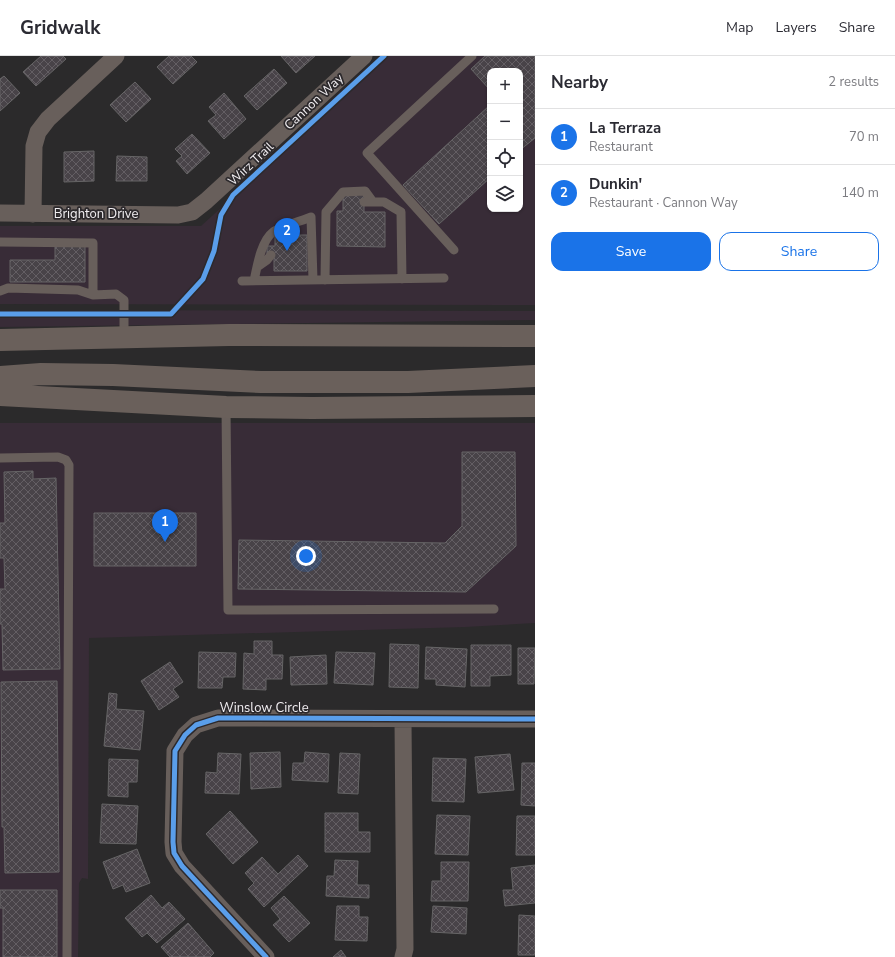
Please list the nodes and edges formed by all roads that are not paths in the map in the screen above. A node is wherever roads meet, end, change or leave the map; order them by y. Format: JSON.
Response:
{"nodes":[{"id":1,"x":116,"y":56,"type":"edge"},
{"id":2,"x":364,"y":56,"type":"edge"},
{"id":3,"x":472,"y":56,"type":"edge"},
{"id":4,"x":410,"y":201,"type":"junction"},
{"id":5,"x":333,"y":202,"type":"junction"},
{"id":6,"x":364,"y":202,"type":"dead end"},
{"id":7,"x":373,"y":202,"type":"junction"},
{"id":8,"x":343,"y":203,"type":"dead end"},
{"id":9,"x":192,"y":212,"type":"joint"},
{"id":10,"x":401,"y":212,"type":"junction"},
{"id":11,"x":0,"y":213,"type":"edge"},
{"id":12,"x":33,"y":214,"type":"junction"},
{"id":13,"x":274,"y":232,"type":"junction"},
{"id":14,"x":0,"y":242,"type":"edge"},
{"id":15,"x":454,"y":250,"type":"dead end"},
{"id":16,"x":257,"y":267,"type":"junction"},
{"id":17,"x":444,"y":278,"type":"dead end"},
{"id":18,"x":402,"y":279,"type":"junction"},
{"id":19,"x":313,"y":280,"type":"junction"},
{"id":20,"x":325,"y":280,"type":"junction"},
{"id":21,"x":242,"y":281,"type":"dead end"},
{"id":22,"x":254,"y":281,"type":"junction"},
{"id":23,"x":0,"y":291,"type":"edge"},
{"id":24,"x":93,"y":295,"type":"junction"},
{"id":25,"x":535,"y":336,"type":"edge"},
{"id":26,"x":124,"y":337,"type":"junction"},
{"id":27,"x":0,"y":340,"type":"edge"},
{"id":28,"x":535,"y":376,"type":"edge"},
{"id":29,"x":0,"y":377,"type":"edge"},
{"id":30,"x":0,"y":395,"type":"edge"},
{"id":31,"x":535,"y":406,"type":"edge"},
{"id":32,"x":226,"y":407,"type":"junction"},
{"id":33,"x":0,"y":458,"type":"edge"},
{"id":34,"x":494,"y":610,"type":"dead end"},
{"id":35,"x":535,"y":719,"type":"edge"},
{"id":36,"x":403,"y":720,"type":"junction"},
{"id":37,"x":67,"y":957,"type":"edge"},
{"id":38,"x":266,"y":957,"type":"edge"},
{"id":39,"x":403,"y":957,"type":"edge"}],
"edges":[{"from":1,"to":12,"type":"street"},
{"from":2,"to":9,"type":"street","name":"Cannon Way"},
{"from":3,"to":4,"type":"lane"},
{"from":4,"to":10,"type":"lane"},
{"from":4,"to":15,"type":"lane"},
{"from":5,"to":7,"type":"lane"},
{"from":5,"to":8,"type":"lane"},
{"from":5,"to":20,"type":"lane"},
{"from":6,"to":7,"type":"lane"},
{"from":7,"to":10,"type":"lane"},
{"from":9,"to":12,"type":"street","name":"Brighton Drive"},
{"from":10,"to":18,"type":"lane"},
{"from":11,"to":12,"type":"street","name":"Brighton Drive"},
{"from":13,"to":16,"type":"lane"},
{"from":13,"to":16,"type":"lane"},
{"from":13,"to":19,"type":"lane"},
{"from":14,"to":24,"type":"lane"},
{"from":16,"to":22,"type":"lane"},
{"from":17,"to":18,"type":"lane"},
{"from":18,"to":20,"type":"lane"},
{"from":19,"to":20,"type":"lane"},
{"from":19,"to":22,"type":"lane"},
{"from":21,"to":22,"type":"lane"},
{"from":23,"to":24,"type":"lane"},
{"from":24,"to":26,"type":"lane"},
{"from":25,"to":26,"type":"main road"},
{"from":26,"to":27,"type":"main road"},
{"from":28,"to":29,"type":"main road"},
{"from":30,"to":32,"type":"main road"},
{"from":31,"to":32,"type":"main road"},
{"from":32,"to":34,"type":"lane"},
{"from":33,"to":37,"type":"lane"},
{"from":35,"to":36,"type":"street","name":"Winslow Circle"},
{"from":36,"to":38,"type":"street","name":"Winslow Circle"},
{"from":36,"to":39,"type":"street"}]}
